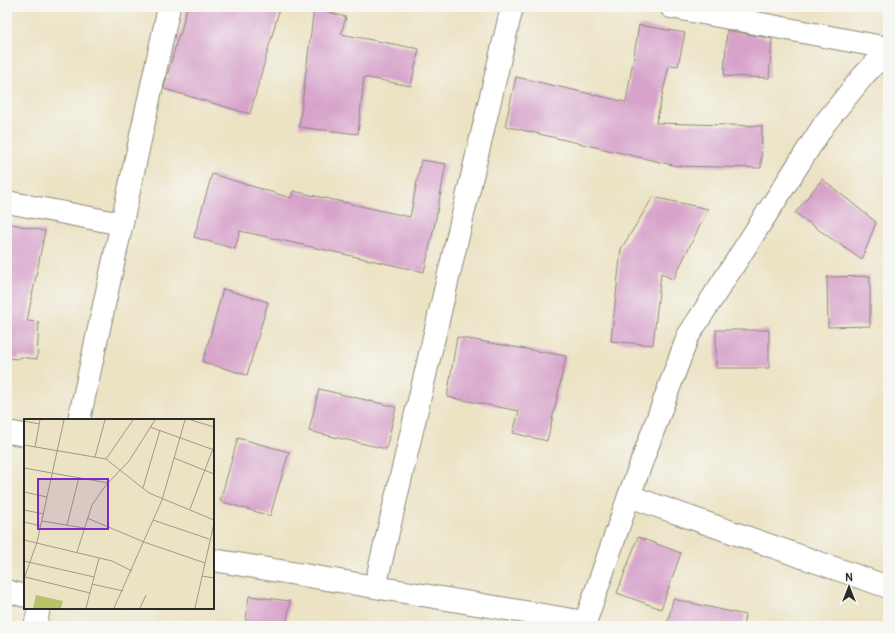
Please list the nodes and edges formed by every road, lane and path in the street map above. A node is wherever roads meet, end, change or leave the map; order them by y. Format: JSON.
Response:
{"nodes":[{"id":1,"x":169,"y":7,"type":"edge"},
{"id":2,"x":512,"y":7,"type":"edge"},
{"id":3,"x":671,"y":7,"type":"edge"},
{"id":4,"x":888,"y":49,"type":"edge"},
{"id":5,"x":7,"y":202,"type":"edge"},
{"id":6,"x":122,"y":224,"type":"junction"},
{"id":7,"x":79,"y":419,"type":"edge"},
{"id":8,"x":7,"y":432,"type":"edge"},
{"id":9,"x":24,"y":436,"type":"edge"},
{"id":10,"x":629,"y":496,"type":"junction"},
{"id":11,"x":214,"y":560,"type":"edge"},
{"id":12,"x":375,"y":587,"type":"junction"},
{"id":13,"x":888,"y":587,"type":"edge"},
{"id":14,"x":7,"y":591,"type":"edge"},
{"id":15,"x":24,"y":596,"type":"edge"},
{"id":16,"x":38,"y":609,"type":"edge"},
{"id":17,"x":584,"y":624,"type":"edge"},
{"id":18,"x":35,"y":626,"type":"edge"}],
"edges":[{"from":1,"to":6,"type":"street"},
{"from":2,"to":12,"type":"street"},
{"from":3,"to":4,"type":"street"},
{"from":4,"to":10,"type":"street"},
{"from":5,"to":6,"type":"street"},
{"from":6,"to":7,"type":"street"},
{"from":8,"to":9,"type":"street"},
{"from":10,"to":13,"type":"street"},
{"from":10,"to":17,"type":"street"},
{"from":11,"to":12,"type":"street"},
{"from":12,"to":17,"type":"street"},
{"from":14,"to":15,"type":"street"},
{"from":16,"to":18,"type":"street"}]}
